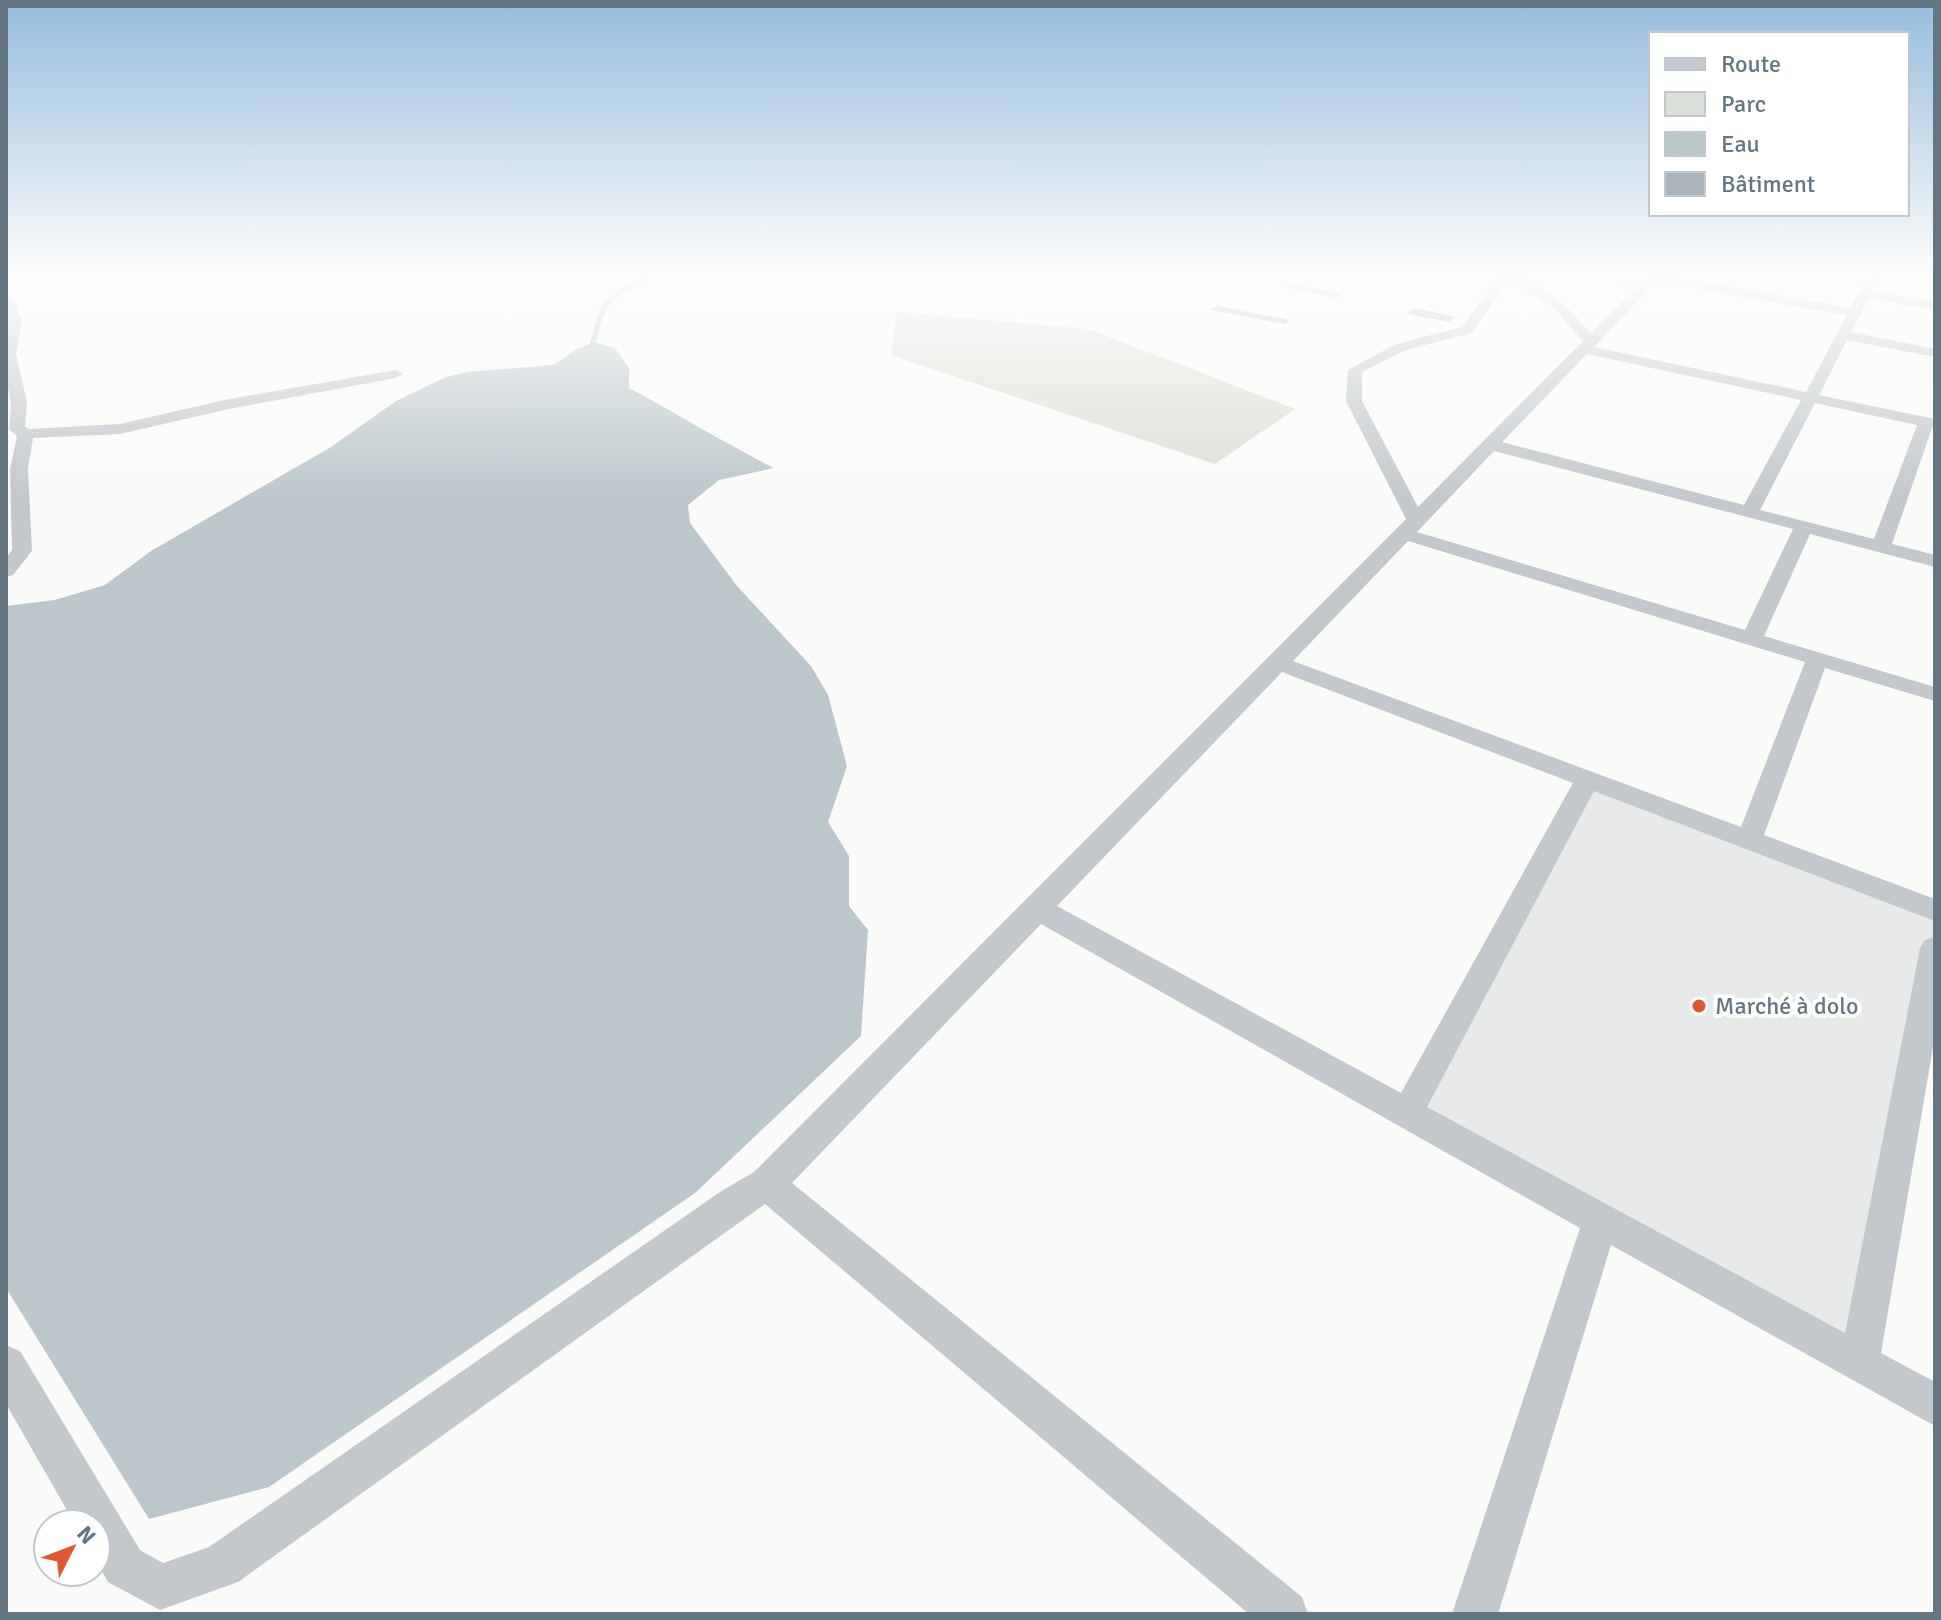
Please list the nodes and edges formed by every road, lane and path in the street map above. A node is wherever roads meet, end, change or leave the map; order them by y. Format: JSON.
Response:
{"nodes":[{"id":1,"x":7,"y":348,"type":"edge"},
{"id":2,"x":1400,"y":348,"type":"edge"},
{"id":3,"x":1584,"y":348,"type":"edge"},
{"id":4,"x":1598,"y":348,"type":"edge"},
{"id":5,"x":1836,"y":348,"type":"edge"},
{"id":6,"x":1907,"y":348,"type":"edge"},
{"id":7,"x":1935,"y":353,"type":"edge"},
{"id":8,"x":396,"y":374,"type":"dead end"},
{"id":9,"x":1810,"y":398,"type":"junction"},
{"id":10,"x":1930,"y":423,"type":"edge"},
{"id":11,"x":26,"y":434,"type":"junction"},
{"id":12,"x":1489,"y":444,"type":"junction"},
{"id":13,"x":1750,"y":512,"type":"junction"},
{"id":14,"x":1408,"y":526,"type":"junction"},
{"id":15,"x":1804,"y":526,"type":"junction"},
{"id":16,"x":1881,"y":547,"type":"junction"},
{"id":17,"x":1935,"y":561,"type":"edge"},
{"id":18,"x":6,"y":571,"type":"edge"},
{"id":19,"x":1752,"y":639,"type":"junction"},
{"id":20,"x":1817,"y":659,"type":"junction"},
{"id":21,"x":1276,"y":662,"type":"junction"},
{"id":22,"x":1935,"y":694,"type":"edge"},
{"id":23,"x":1588,"y":779,"type":"junction"},
{"id":24,"x":1749,"y":840,"type":"junction"},
{"id":25,"x":1036,"y":908,"type":"junction"},
{"id":26,"x":1935,"y":910,"type":"edge"},
{"id":27,"x":1935,"y":948,"type":"edge"},
{"id":28,"x":1407,"y":1113,"type":"junction"},
{"id":29,"x":767,"y":1184,"type":"junction"},
{"id":30,"x":1601,"y":1220,"type":"junction"},
{"id":31,"x":1859,"y":1363,"type":"junction"},
{"id":32,"x":6,"y":1365,"type":"edge"},
{"id":33,"x":1935,"y":1405,"type":"edge"},
{"id":34,"x":1285,"y":1614,"type":"edge"},
{"id":35,"x":1475,"y":1614,"type":"edge"}],
"edges":[{"from":1,"to":11,"type":"street"},
{"from":2,"to":14,"type":"street"},
{"from":3,"to":12,"type":"street"},
{"from":4,"to":9,"type":"street"},
{"from":5,"to":9,"type":"street"},
{"from":6,"to":7,"type":"street"},
{"from":8,"to":11,"type":"street"},
{"from":9,"to":10,"type":"street"},
{"from":9,"to":13,"type":"street"},
{"from":10,"to":16,"type":"street"},
{"from":11,"to":18,"type":"street"},
{"from":12,"to":13,"type":"street"},
{"from":12,"to":14,"type":"street"},
{"from":13,"to":15,"type":"street"},
{"from":14,"to":19,"type":"street"},
{"from":14,"to":21,"type":"street"},
{"from":15,"to":16,"type":"street"},
{"from":15,"to":19,"type":"street"},
{"from":16,"to":17,"type":"street"},
{"from":19,"to":20,"type":"street"},
{"from":20,"to":22,"type":"street"},
{"from":20,"to":24,"type":"street"},
{"from":21,"to":23,"type":"street"},
{"from":21,"to":25,"type":"street"},
{"from":23,"to":24,"type":"street"},
{"from":23,"to":28,"type":"street"},
{"from":24,"to":26,"type":"street"},
{"from":25,"to":28,"type":"street"},
{"from":25,"to":29,"type":"street"},
{"from":27,"to":31,"type":"street"},
{"from":28,"to":30,"type":"street"},
{"from":29,"to":32,"type":"street"},
{"from":29,"to":34,"type":"street"},
{"from":30,"to":31,"type":"street"},
{"from":30,"to":35,"type":"street"},
{"from":31,"to":33,"type":"street"}]}
